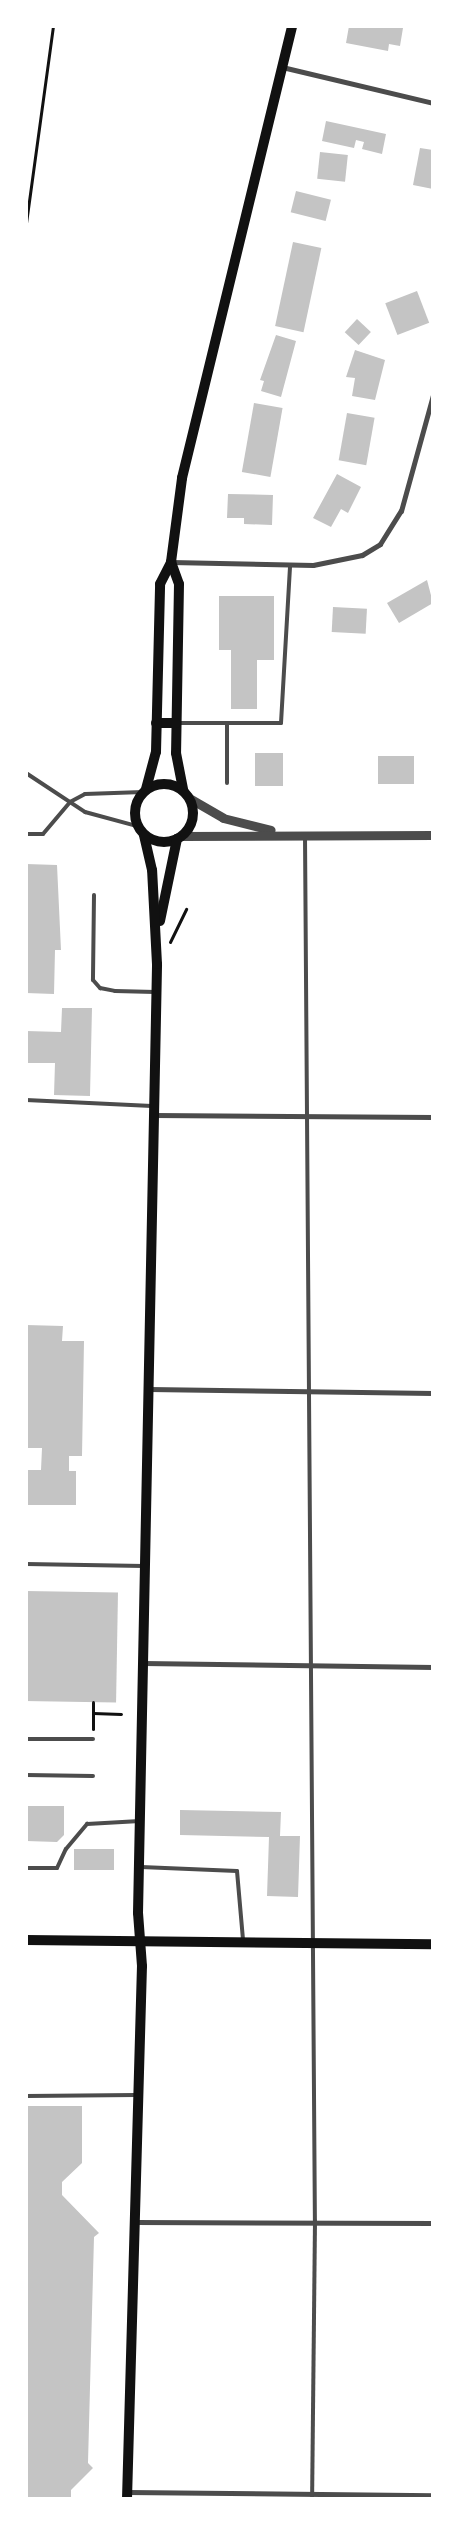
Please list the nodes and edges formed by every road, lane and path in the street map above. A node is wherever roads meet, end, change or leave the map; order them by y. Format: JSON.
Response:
{"nodes":[{"id":1,"x":53,"y":26,"type":"edge"},
{"id":2,"x":292,"y":26,"type":"edge"},
{"id":3,"x":282,"y":66,"type":"junction"},
{"id":4,"x":433,"y":103,"type":"edge"},
{"id":5,"x":26,"y":223,"type":"edge"},
{"id":6,"x":433,"y":395,"type":"edge"},
{"id":7,"x":171,"y":562,"type":"junction"},
{"id":8,"x":290,"y":565,"type":"junction"},
{"id":9,"x":156,"y":723,"type":"junction"},
{"id":10,"x":176,"y":723,"type":"junction"},
{"id":11,"x":227,"y":723,"type":"junction"},
{"id":12,"x":26,"y":773,"type":"edge"},
{"id":13,"x":227,"y":783,"type":"dead end"},
{"id":14,"x":144,"y":791,"type":"junction"},
{"id":15,"x":186,"y":794,"type":"junction"},
{"id":16,"x":70,"y":802,"type":"junction"},
{"id":17,"x":137,"y":826,"type":"junction"},
{"id":18,"x":278,"y":832,"type":"junction"},
{"id":19,"x":305,"y":833,"type":"junction"},
{"id":20,"x":26,"y":834,"type":"edge"},
{"id":21,"x":144,"y":835,"type":"junction"},
{"id":22,"x":433,"y":835,"type":"edge"},
{"id":23,"x":179,"y":837,"type":"junction"},
{"id":24,"x":94,"y":895,"type":"dead end"},
{"id":25,"x":186,"y":909,"type":"dead end"},
{"id":26,"x":158,"y":929,"type":"junction"},
{"id":27,"x":158,"y":964,"type":"junction"},
{"id":28,"x":156,"y":992,"type":"junction"},
{"id":29,"x":26,"y":1100,"type":"edge"},
{"id":30,"x":154,"y":1110,"type":"junction"},
{"id":31,"x":305,"y":1117,"type":"junction"},
{"id":32,"x":433,"y":1118,"type":"edge"},
{"id":33,"x":149,"y":1389,"type":"junction"},
{"id":34,"x":307,"y":1391,"type":"junction"},
{"id":35,"x":433,"y":1393,"type":"edge"},
{"id":36,"x":26,"y":1564,"type":"edge"},
{"id":37,"x":144,"y":1566,"type":"junction"},
{"id":38,"x":143,"y":1663,"type":"junction"},
{"id":39,"x":308,"y":1665,"type":"junction"},
{"id":40,"x":433,"y":1667,"type":"edge"},
{"id":41,"x":92,"y":1702,"type":"dead end"},
{"id":42,"x":92,"y":1713,"type":"junction"},
{"id":43,"x":121,"y":1714,"type":"dead end"},
{"id":44,"x":26,"y":1739,"type":"edge"},
{"id":45,"x":93,"y":1739,"type":"joint"},
{"id":46,"x":26,"y":1775,"type":"edge"},
{"id":47,"x":93,"y":1776,"type":"dead end"},
{"id":48,"x":140,"y":1821,"type":"junction"},
{"id":49,"x":139,"y":1866,"type":"junction"},
{"id":50,"x":26,"y":1868,"type":"edge"},
{"id":51,"x":26,"y":1940,"type":"edge"},
{"id":52,"x":139,"y":1941,"type":"junction"},
{"id":53,"x":243,"y":1941,"type":"junction"},
{"id":54,"x":310,"y":1941,"type":"junction"},
{"id":55,"x":433,"y":1944,"type":"edge"},
{"id":56,"x":138,"y":2095,"type":"junction"},
{"id":57,"x":26,"y":2096,"type":"edge"},
{"id":58,"x":315,"y":2221,"type":"junction"},
{"id":59,"x":135,"y":2222,"type":"junction"},
{"id":60,"x":433,"y":2223,"type":"edge"},
{"id":61,"x":127,"y":2495,"type":"edge"},
{"id":62,"x":433,"y":2495,"type":"edge"},
{"id":63,"x":312,"y":2497,"type":"edge"}],
"edges":[{"from":1,"to":5,"type":"path"},
{"from":2,"to":3,"type":"main road"},
{"from":3,"to":4,"type":"street"},
{"from":3,"to":7,"type":"main road"},
{"from":6,"to":8,"type":"street"},
{"from":7,"to":8,"type":"street"},
{"from":7,"to":9,"type":"main road"},
{"from":7,"to":10,"type":"main road"},
{"from":8,"to":11,"type":"lane"},
{"from":9,"to":10,"type":"main road"},
{"from":9,"to":14,"type":"main road"},
{"from":10,"to":11,"type":"lane"},
{"from":10,"to":15,"type":"main road"},
{"from":11,"to":13,"type":"lane"},
{"from":12,"to":16,"type":"lane"},
{"from":14,"to":15,"type":"main road"},
{"from":14,"to":16,"type":"lane"},
{"from":14,"to":17,"type":"main road"},
{"from":15,"to":18,"type":"street"},
{"from":15,"to":23,"type":"main road"},
{"from":16,"to":17,"type":"lane"},
{"from":16,"to":20,"type":"lane"},
{"from":17,"to":21,"type":"main road"},
{"from":18,"to":19,"type":"street"},
{"from":18,"to":23,"type":"street"},
{"from":19,"to":22,"type":"street"},
{"from":19,"to":31,"type":"lane"},
{"from":21,"to":23,"type":"main road"},
{"from":21,"to":26,"type":"main road"},
{"from":23,"to":26,"type":"main road"},
{"from":24,"to":28,"type":"lane"},
{"from":25,"to":27,"type":"path"},
{"from":26,"to":27,"type":"main road"},
{"from":27,"to":28,"type":"main road"},
{"from":28,"to":30,"type":"main road"},
{"from":29,"to":30,"type":"lane"},
{"from":30,"to":31,"type":"street"},
{"from":30,"to":33,"type":"main road"},
{"from":31,"to":32,"type":"street"},
{"from":31,"to":34,"type":"lane"},
{"from":33,"to":34,"type":"street"},
{"from":33,"to":37,"type":"main road"},
{"from":34,"to":35,"type":"street"},
{"from":34,"to":39,"type":"lane"},
{"from":36,"to":37,"type":"lane"},
{"from":37,"to":38,"type":"main road"},
{"from":38,"to":39,"type":"street"},
{"from":38,"to":48,"type":"main road"},
{"from":39,"to":40,"type":"street"},
{"from":39,"to":54,"type":"lane"},
{"from":41,"to":42,"type":"path"},
{"from":42,"to":43,"type":"path"},
{"from":42,"to":45,"type":"path"},
{"from":44,"to":45,"type":"lane"},
{"from":46,"to":47,"type":"lane"},
{"from":48,"to":49,"type":"main road"},
{"from":48,"to":50,"type":"lane"},
{"from":49,"to":52,"type":"main road"},
{"from":49,"to":53,"type":"lane"},
{"from":51,"to":52,"type":"main road"},
{"from":52,"to":53,"type":"main road"},
{"from":52,"to":56,"type":"main road"},
{"from":53,"to":54,"type":"main road"},
{"from":54,"to":55,"type":"main road"},
{"from":54,"to":58,"type":"lane"},
{"from":56,"to":57,"type":"lane"},
{"from":56,"to":59,"type":"main road"},
{"from":58,"to":59,"type":"street"},
{"from":58,"to":60,"type":"street"},
{"from":58,"to":63,"type":"lane"},
{"from":59,"to":61,"type":"main road"},
{"from":61,"to":63,"type":"street"},
{"from":62,"to":63,"type":"street"}]}
